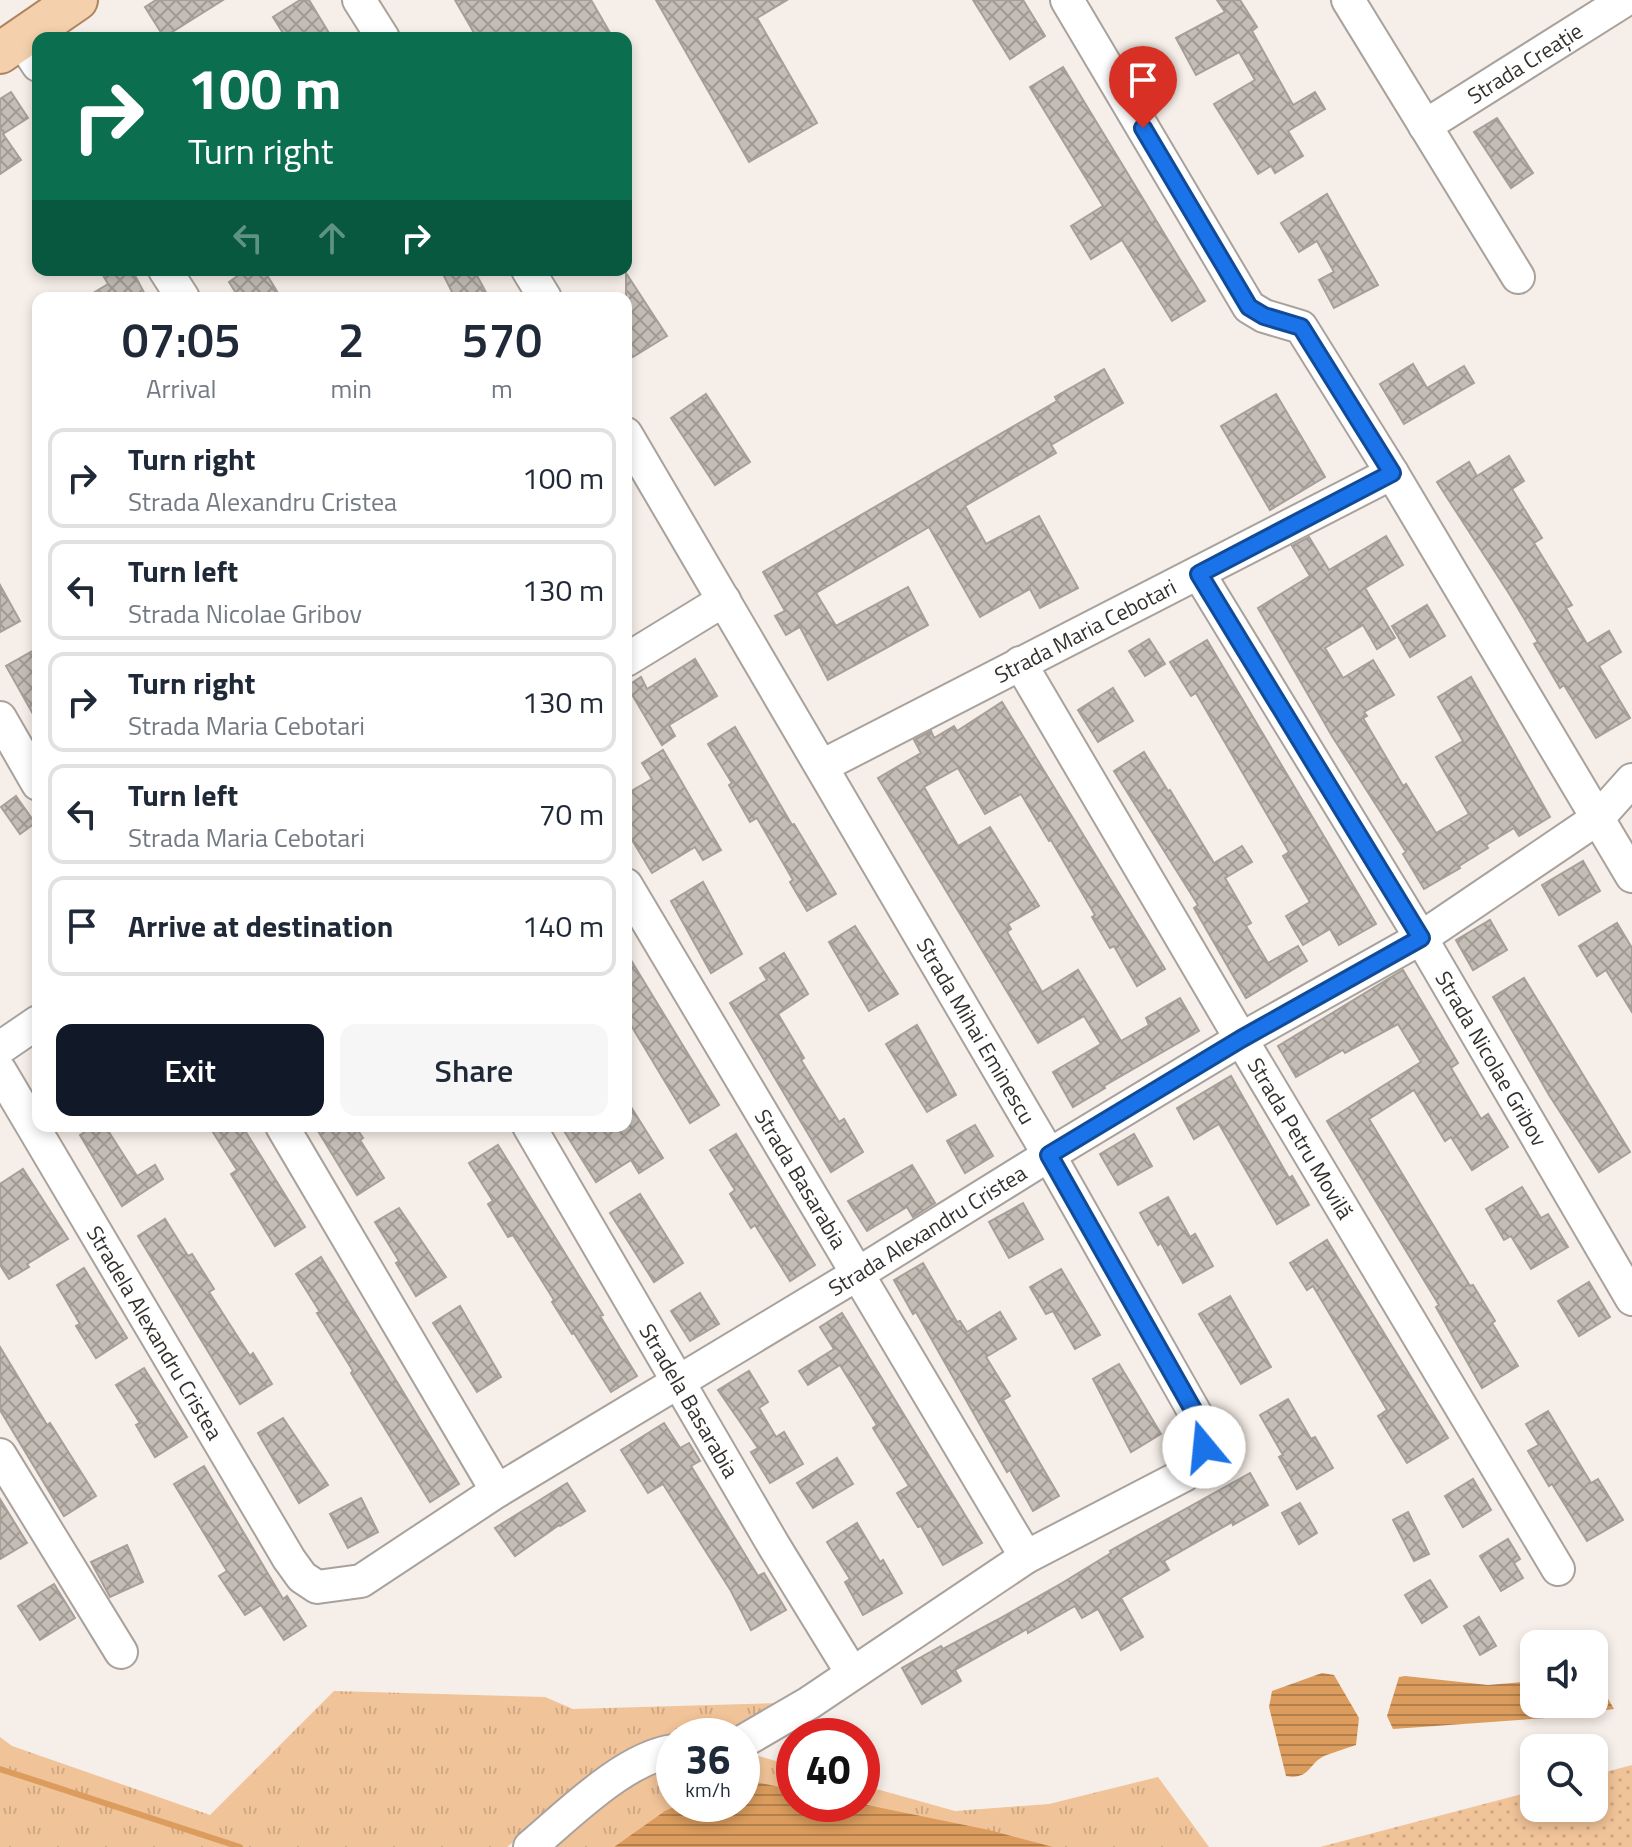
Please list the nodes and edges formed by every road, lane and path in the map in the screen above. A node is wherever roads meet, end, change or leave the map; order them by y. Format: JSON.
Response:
{"nodes":[{"id":1,"x":77,"y":0,"type":"edge"},
{"id":2,"x":359,"y":0,"type":"edge"},
{"id":3,"x":1067,"y":0,"type":"edge"},
{"id":4,"x":1348,"y":0,"type":"edge"},
{"id":5,"x":1625,"y":0,"type":"edge"},
{"id":6,"x":42,"y":32,"type":"edge"},
{"id":7,"x":379,"y":32,"type":"edge"},
{"id":8,"x":1425,"y":126,"type":"junction"},
{"id":9,"x":1518,"y":277,"type":"dead end"},
{"id":10,"x":632,"y":444,"type":"edge"},
{"id":11,"x":1392,"y":473,"type":"junction"},
{"id":12,"x":1199,"y":574,"type":"junction"},
{"id":13,"x":724,"y":600,"type":"junction"},
{"id":14,"x":632,"y":656,"type":"edge"},
{"id":15,"x":1020,"y":663,"type":"junction"},
{"id":16,"x":0,"y":718,"type":"edge"},
{"id":17,"x":822,"y":766,"type":"junction"},
{"id":18,"x":32,"y":774,"type":"edge"},
{"id":19,"x":1632,"y":780,"type":"edge"},
{"id":20,"x":1598,"y":818,"type":"junction"},
{"id":21,"x":1632,"y":876,"type":"edge"},
{"id":22,"x":632,"y":895,"type":"edge"},
{"id":23,"x":1421,"y":938,"type":"junction"},
{"id":24,"x":32,"y":1026,"type":"edge"},
{"id":25,"x":1241,"y":1039,"type":"junction"},
{"id":26,"x":0,"y":1048,"type":"edge"},
{"id":27,"x":0,"y":1071,"type":"edge"},
{"id":28,"x":32,"y":1125,"type":"edge"},
{"id":29,"x":36,"y":1132,"type":"edge"},
{"id":30,"x":286,"y":1132,"type":"edge"},
{"id":31,"x":533,"y":1132,"type":"edge"},
{"id":32,"x":1049,"y":1155,"type":"junction"},
{"id":33,"x":859,"y":1273,"type":"junction"},
{"id":34,"x":1632,"y":1299,"type":"edge"},
{"id":35,"x":679,"y":1381,"type":"junction"},
{"id":36,"x":0,"y":1455,"type":"edge"},
{"id":37,"x":497,"y":1491,"type":"junction"},
{"id":38,"x":1026,"y":1557,"type":"junction"},
{"id":39,"x":1558,"y":1569,"type":"dead end"},
{"id":40,"x":317,"y":1587,"type":"joint"},
{"id":41,"x":121,"y":1652,"type":"dead end"},
{"id":42,"x":852,"y":1673,"type":"junction"},
{"id":43,"x":760,"y":1732,"type":"edge"},
{"id":44,"x":656,"y":1756,"type":"edge"},
{"id":45,"x":530,"y":1847,"type":"edge"}],
"edges":[{"from":1,"to":6,"type":"main road"},
{"from":2,"to":7,"type":"street"},
{"from":3,"to":11,"type":"street"},
{"from":4,"to":8,"type":"street"},
{"from":5,"to":8,"type":"street","name":"Strada Creație"},
{"from":8,"to":9,"type":"street"},
{"from":10,"to":13,"type":"street","name":"Strada Mihai Eminescu"},
{"from":11,"to":12,"type":"street","name":"Strada Maria Cebotari"},
{"from":11,"to":20,"type":"street"},
{"from":12,"to":15,"type":"street","name":"Strada Maria Cebotari"},
{"from":12,"to":23,"type":"street","name":"Strada Nicolae Gribov"},
{"from":13,"to":14,"type":"street"},
{"from":13,"to":17,"type":"street","name":"Strada Mihai Eminescu"},
{"from":15,"to":17,"type":"street","name":"Strada Maria Cebotari"},
{"from":15,"to":25,"type":"street","name":"Strada Petru Movilă"},
{"from":16,"to":18,"type":"street"},
{"from":17,"to":32,"type":"street","name":"Strada Mihai Eminescu"},
{"from":19,"to":20,"type":"street","name":"Strada Alexandru Cristea"},
{"from":20,"to":21,"type":"street"},
{"from":20,"to":23,"type":"street","name":"Strada Alexandru Cristea"},
{"from":22,"to":33,"type":"street","name":"Strada Basarabia"},
{"from":23,"to":25,"type":"street","name":"Strada Alexandru Cristea"},
{"from":23,"to":34,"type":"street","name":"Strada Nicolae Gribov"},
{"from":24,"to":26,"type":"street"},
{"from":25,"to":32,"type":"street","name":"Strada Alexandru Cristea"},
{"from":25,"to":39,"type":"street","name":"Strada Petru Movilă"},
{"from":27,"to":28,"type":"street","name":"Stradela Alexandru Cristea"},
{"from":29,"to":40,"type":"street","name":"Stradela Alexandru Cristea"},
{"from":30,"to":37,"type":"street"},
{"from":31,"to":35,"type":"street","name":"Stradela Basarabia"},
{"from":32,"to":33,"type":"street","name":"Strada Alexandru Cristea"},
{"from":32,"to":38,"type":"street","name":"Strada Mihai Eminescu"},
{"from":33,"to":35,"type":"street","name":"Strada Alexandru Cristea"},
{"from":33,"to":38,"type":"street","name":"Strada Basarabia"},
{"from":35,"to":37,"type":"street","name":"Strada Alexandru Cristea"},
{"from":35,"to":42,"type":"street","name":"Stradela Basarabia"},
{"from":36,"to":41,"type":"street"},
{"from":37,"to":40,"type":"street","name":"Strada Alexandru Cristea"},
{"from":38,"to":42,"type":"street","name":"Strada Mihai Eminescu"},
{"from":42,"to":43,"type":"street","name":"Strada Mihai Eminescu"},
{"from":44,"to":45,"type":"street"}]}
